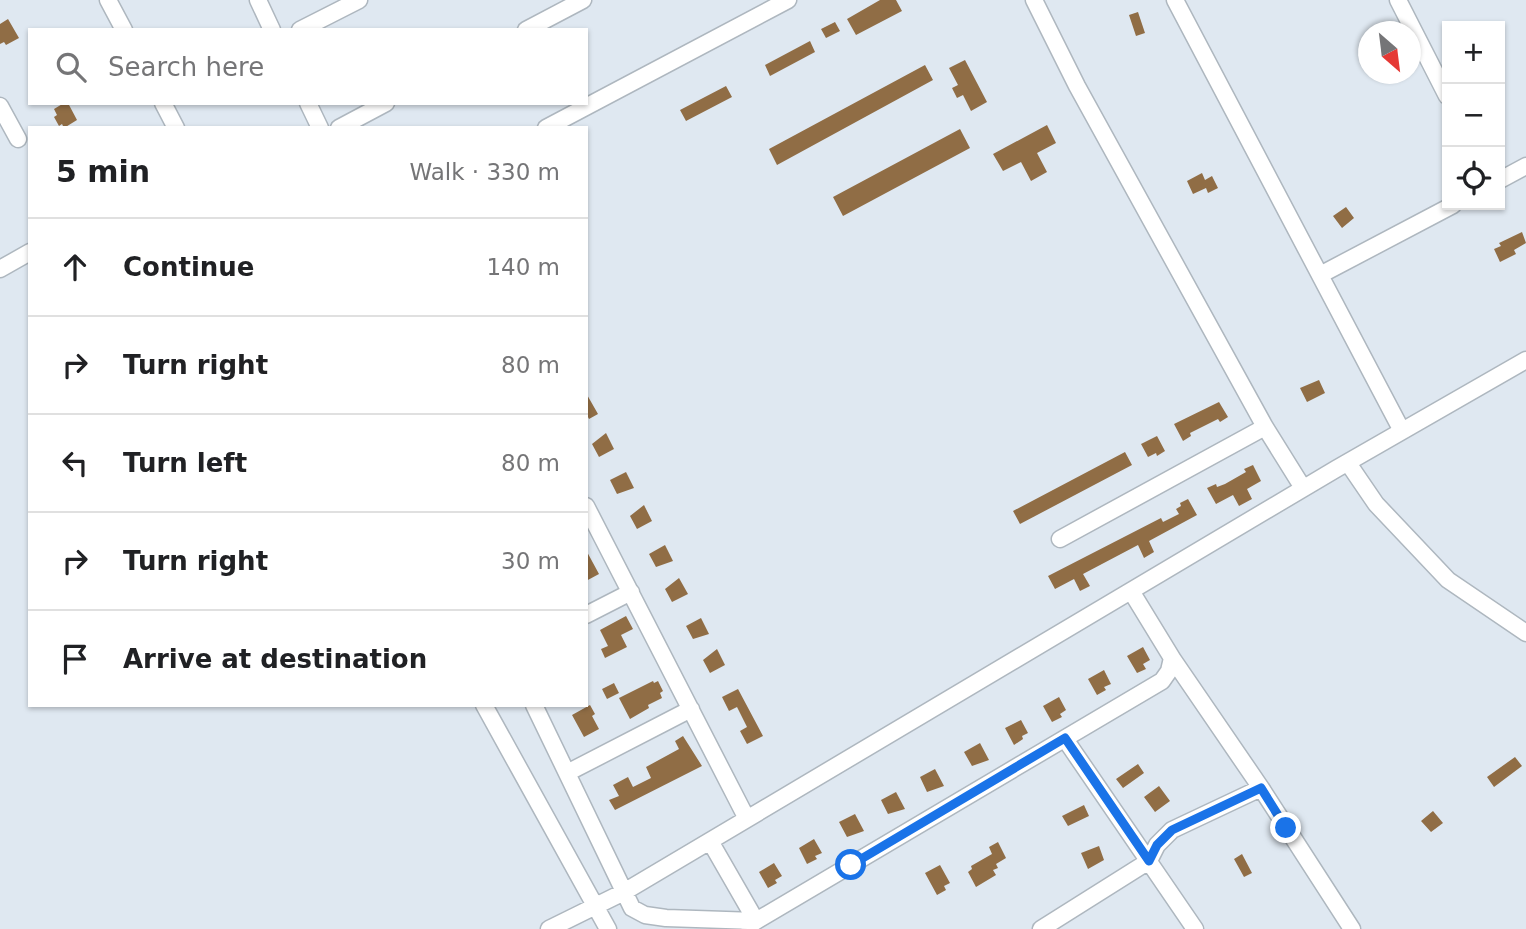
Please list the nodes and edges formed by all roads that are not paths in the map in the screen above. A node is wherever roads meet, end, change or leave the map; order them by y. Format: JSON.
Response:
{"nodes":[{"id":1,"x":108,"y":0,"type":"edge"},
{"id":2,"x":258,"y":0,"type":"edge"},
{"id":3,"x":359,"y":0,"type":"edge"},
{"id":4,"x":582,"y":0,"type":"edge"},
{"id":5,"x":788,"y":0,"type":"edge"},
{"id":6,"x":1034,"y":0,"type":"edge"},
{"id":7,"x":1175,"y":0,"type":"edge"},
{"id":8,"x":1398,"y":0,"type":"edge"},
{"id":9,"x":123,"y":28,"type":"edge"},
{"id":10,"x":271,"y":28,"type":"edge"},
{"id":11,"x":304,"y":28,"type":"edge"},
{"id":12,"x":530,"y":28,"type":"edge"},
{"id":13,"x":1442,"y":86,"type":"edge"},
{"id":14,"x":164,"y":105,"type":"edge"},
{"id":15,"x":309,"y":105,"type":"edge"},
{"id":16,"x":382,"y":105,"type":"edge"},
{"id":17,"x":0,"y":106,"type":"edge"},
{"id":18,"x":175,"y":126,"type":"edge"},
{"id":19,"x":319,"y":126,"type":"edge"},
{"id":20,"x":343,"y":126,"type":"edge"},
{"id":21,"x":550,"y":126,"type":"edge"},
{"id":22,"x":18,"y":139,"type":"dead end"},
{"id":23,"x":1526,"y":166,"type":"edge"},
{"id":24,"x":1505,"y":177,"type":"edge"},
{"id":25,"x":1444,"y":210,"type":"edge"},
{"id":26,"x":28,"y":253,"type":"edge"},
{"id":27,"x":0,"y":268,"type":"edge"},
{"id":28,"x":1320,"y":275,"type":"junction"},
{"id":29,"x":1526,"y":360,"type":"edge"},
{"id":30,"x":1265,"y":427,"type":"junction"},
{"id":31,"x":1402,"y":431,"type":"junction"},
{"id":32,"x":1348,"y":463,"type":"junction"},
{"id":33,"x":1303,"y":488,"type":"junction"},
{"id":34,"x":588,"y":510,"type":"edge"},
{"id":35,"x":1060,"y":539,"type":"dead end"},
{"id":36,"x":1131,"y":591,"type":"junction"},
{"id":37,"x":631,"y":592,"type":"junction"},
{"id":38,"x":588,"y":614,"type":"edge"},
{"id":39,"x":1526,"y":633,"type":"edge"},
{"id":40,"x":1172,"y":658,"type":"junction"},
{"id":41,"x":485,"y":707,"type":"edge"},
{"id":42,"x":535,"y":707,"type":"edge"},
{"id":43,"x":691,"y":709,"type":"junction"},
{"id":44,"x":1065,"y":738,"type":"junction"},
{"id":45,"x":567,"y":773,"type":"junction"},
{"id":46,"x":1261,"y":788,"type":"junction"},
{"id":47,"x":747,"y":819,"type":"junction"},
{"id":48,"x":710,"y":841,"type":"junction"},
{"id":49,"x":1149,"y":861,"type":"junction"},
{"id":50,"x":624,"y":892,"type":"junction"},
{"id":51,"x":596,"y":907,"type":"junction"},
{"id":52,"x":750,"y":925,"type":"edge"},
{"id":53,"x":549,"y":929,"type":"edge"},
{"id":54,"x":608,"y":929,"type":"edge"},
{"id":55,"x":1041,"y":929,"type":"edge"},
{"id":56,"x":1195,"y":929,"type":"edge"},
{"id":57,"x":1352,"y":929,"type":"edge"}],
"edges":[{"from":1,"to":9,"type":"street"},
{"from":2,"to":10,"type":"street"},
{"from":3,"to":11,"type":"street"},
{"from":4,"to":12,"type":"street"},
{"from":5,"to":21,"type":"street"},
{"from":6,"to":30,"type":"street"},
{"from":7,"to":28,"type":"street"},
{"from":8,"to":13,"type":"street"},
{"from":14,"to":18,"type":"street"},
{"from":15,"to":19,"type":"street"},
{"from":16,"to":20,"type":"street"},
{"from":17,"to":22,"type":"street"},
{"from":23,"to":24,"type":"street"},
{"from":25,"to":28,"type":"street"},
{"from":26,"to":27,"type":"street"},
{"from":28,"to":31,"type":"street"},
{"from":29,"to":31,"type":"street"},
{"from":30,"to":33,"type":"street"},
{"from":30,"to":35,"type":"street"},
{"from":31,"to":32,"type":"street"},
{"from":32,"to":33,"type":"street"},
{"from":32,"to":39,"type":"street"},
{"from":33,"to":36,"type":"street"},
{"from":34,"to":37,"type":"street"},
{"from":36,"to":40,"type":"street"},
{"from":36,"to":47,"type":"street"},
{"from":37,"to":38,"type":"street"},
{"from":37,"to":43,"type":"street"},
{"from":40,"to":44,"type":"street"},
{"from":40,"to":46,"type":"street"},
{"from":41,"to":51,"type":"street"},
{"from":42,"to":45,"type":"street"},
{"from":43,"to":45,"type":"street"},
{"from":43,"to":47,"type":"street"},
{"from":44,"to":49,"type":"street"},
{"from":44,"to":52,"type":"street"},
{"from":45,"to":50,"type":"street"},
{"from":46,"to":49,"type":"street"},
{"from":46,"to":57,"type":"street"},
{"from":47,"to":48,"type":"street"},
{"from":48,"to":50,"type":"street"},
{"from":48,"to":52,"type":"street"},
{"from":49,"to":55,"type":"street"},
{"from":49,"to":56,"type":"street"},
{"from":50,"to":51,"type":"street"},
{"from":50,"to":52,"type":"street"},
{"from":51,"to":53,"type":"street"},
{"from":51,"to":54,"type":"street"}]}
